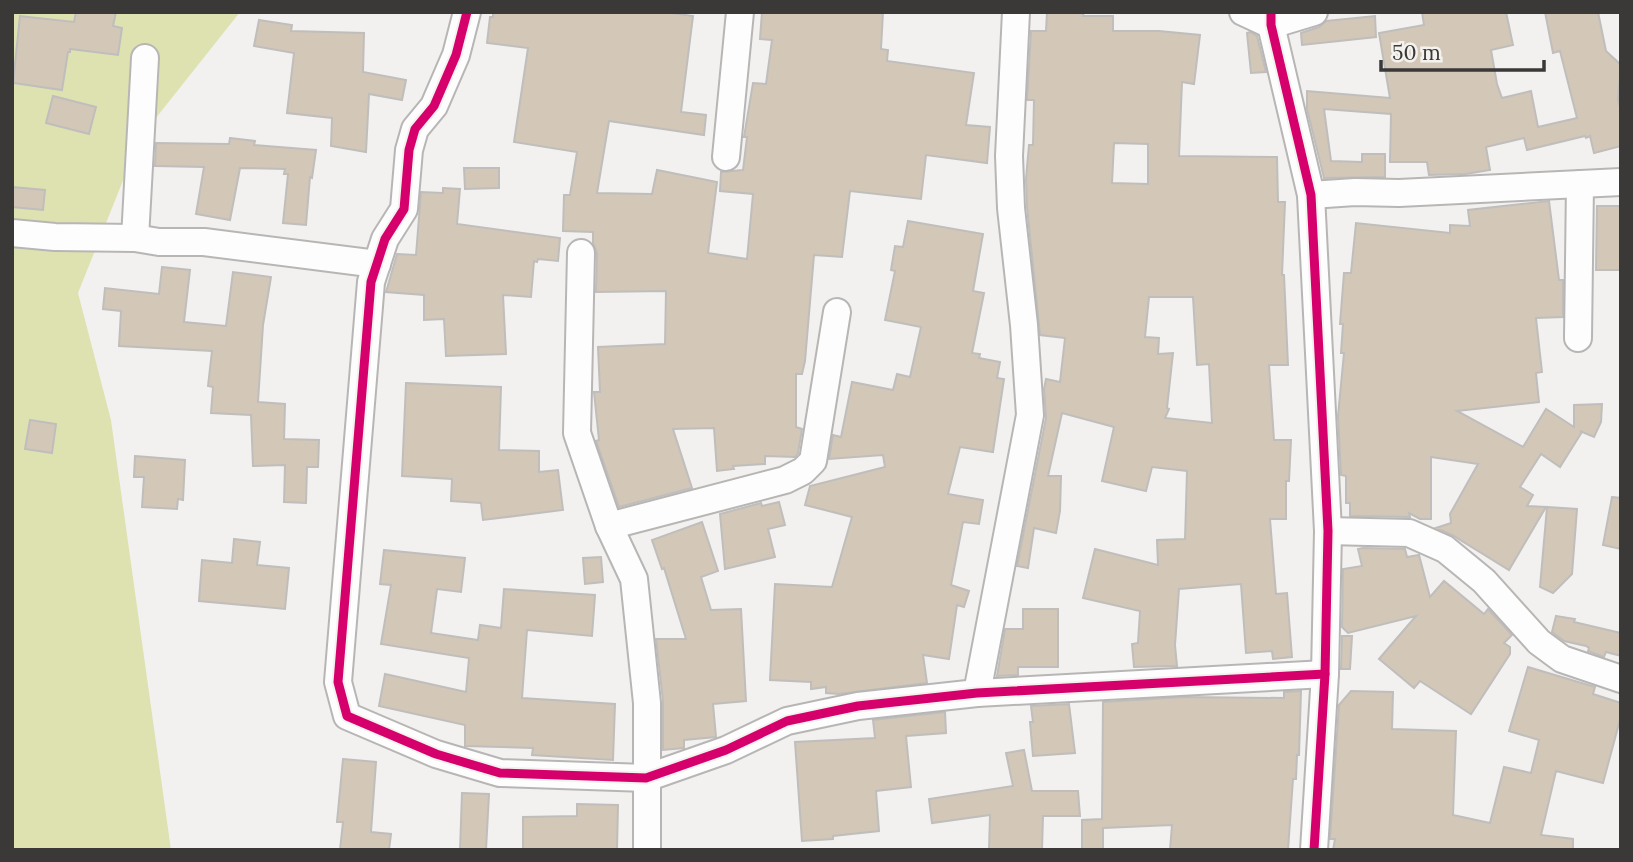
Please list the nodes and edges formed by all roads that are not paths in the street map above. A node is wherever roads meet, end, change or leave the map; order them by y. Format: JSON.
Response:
{"nodes":[{"id":1,"x":467,"y":12,"type":"edge"},
{"id":2,"x":740,"y":12,"type":"edge"},
{"id":3,"x":1016,"y":12,"type":"edge"},
{"id":4,"x":1243,"y":12,"type":"edge"},
{"id":5,"x":1314,"y":12,"type":"edge"},
{"id":6,"x":1271,"y":19,"type":"edge"},
{"id":7,"x":145,"y":58,"type":"dead end"},
{"id":8,"x":726,"y":157,"type":"dead end"},
{"id":9,"x":1621,"y":183,"type":"edge"},
{"id":10,"x":1580,"y":184,"type":"junction"},
{"id":11,"x":1311,"y":195,"type":"junction"},
{"id":12,"x":12,"y":233,"type":"edge"},
{"id":13,"x":135,"y":238,"type":"junction"},
{"id":14,"x":581,"y":253,"type":"dead end"},
{"id":15,"x":377,"y":264,"type":"junction"},
{"id":16,"x":837,"y":312,"type":"dead end"},
{"id":17,"x":1578,"y":338,"type":"dead end"},
{"id":18,"x":609,"y":526,"type":"junction"},
{"id":19,"x":1328,"y":531,"type":"junction"},
{"id":20,"x":1325,"y":674,"type":"junction"},
{"id":21,"x":1621,"y":679,"type":"edge"},
{"id":22,"x":977,"y":693,"type":"junction"},
{"id":23,"x":646,"y":778,"type":"junction"},
{"id":24,"x":647,"y":850,"type":"edge"},
{"id":25,"x":1314,"y":850,"type":"edge"}],
"edges":[{"from":1,"to":15,"type":"street"},
{"from":2,"to":8,"type":"street"},
{"from":3,"to":22,"type":"street"},
{"from":4,"to":6,"type":"street"},
{"from":5,"to":6,"type":"street"},
{"from":6,"to":11,"type":"street"},
{"from":7,"to":13,"type":"street"},
{"from":9,"to":10,"type":"street"},
{"from":10,"to":11,"type":"street"},
{"from":10,"to":17,"type":"street"},
{"from":11,"to":19,"type":"street"},
{"from":12,"to":13,"type":"street"},
{"from":13,"to":15,"type":"street"},
{"from":14,"to":18,"type":"street"},
{"from":15,"to":23,"type":"street"},
{"from":16,"to":18,"type":"street"},
{"from":18,"to":23,"type":"street"},
{"from":19,"to":20,"type":"street"},
{"from":19,"to":21,"type":"street"},
{"from":20,"to":22,"type":"street"},
{"from":20,"to":25,"type":"street"},
{"from":22,"to":23,"type":"street"},
{"from":23,"to":24,"type":"street"}]}
